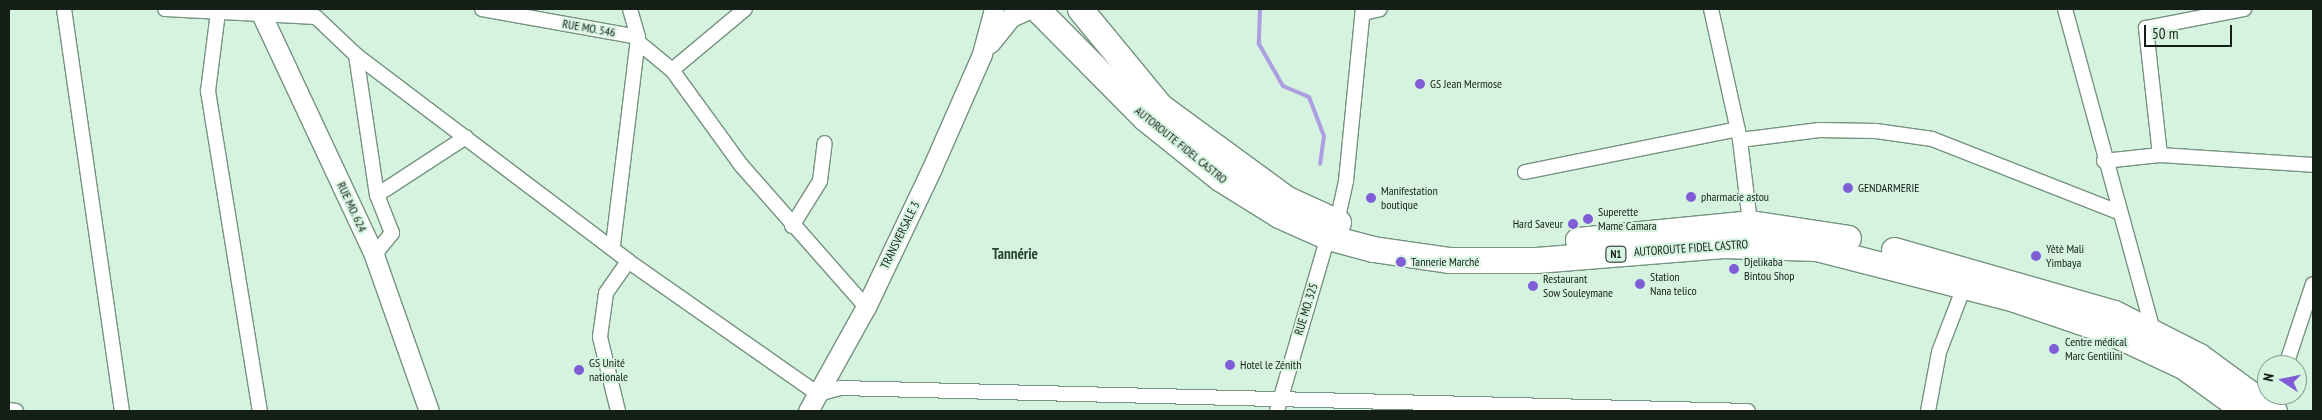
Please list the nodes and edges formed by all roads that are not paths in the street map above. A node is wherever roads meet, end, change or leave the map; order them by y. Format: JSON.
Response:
{"nodes":[{"id":1,"x":64,"y":9,"type":"edge"},
{"id":2,"x":165,"y":9,"type":"edge"},
{"id":3,"x":482,"y":9,"type":"edge"},
{"id":4,"x":630,"y":9,"type":"edge"},
{"id":5,"x":745,"y":9,"type":"edge"},
{"id":6,"x":994,"y":9,"type":"edge"},
{"id":7,"x":1029,"y":9,"type":"edge"},
{"id":8,"x":1037,"y":9,"type":"edge"},
{"id":9,"x":1080,"y":9,"type":"edge"},
{"id":10,"x":1380,"y":9,"type":"edge"},
{"id":11,"x":1711,"y":9,"type":"edge"},
{"id":12,"x":2065,"y":9,"type":"edge"},
{"id":13,"x":2244,"y":9,"type":"edge"},
{"id":14,"x":1363,"y":11,"type":"edge"},
{"id":15,"x":218,"y":12,"type":"junction"},
{"id":16,"x":260,"y":12,"type":"edge"},
{"id":17,"x":320,"y":13,"type":"edge"},
{"id":18,"x":638,"y":40,"type":"junction"},
{"id":19,"x":982,"y":54,"type":"junction"},
{"id":20,"x":356,"y":55,"type":"junction"},
{"id":21,"x":672,"y":70,"type":"junction"},
{"id":22,"x":1739,"y":135,"type":"junction"},
{"id":23,"x":466,"y":137,"type":"junction"},
{"id":24,"x":825,"y":143,"type":"dead end"},
{"id":25,"x":2160,"y":154,"type":"junction"},
{"id":26,"x":2104,"y":161,"type":"junction"},
{"id":27,"x":2313,"y":165,"type":"edge"},
{"id":28,"x":1525,"y":172,"type":"dead end"},
{"id":29,"x":377,"y":195,"type":"junction"},
{"id":30,"x":2118,"y":212,"type":"junction"},
{"id":31,"x":1750,"y":223,"type":"junction"},
{"id":32,"x":792,"y":226,"type":"junction"},
{"id":33,"x":1332,"y":229,"type":"junction"},
{"id":34,"x":613,"y":245,"type":"junction"},
{"id":35,"x":374,"y":255,"type":"junction"},
{"id":36,"x":628,"y":261,"type":"junction"},
{"id":37,"x":2313,"y":284,"type":"edge"},
{"id":38,"x":1964,"y":287,"type":"junction"},
{"id":39,"x":866,"y":307,"type":"junction"},
{"id":40,"x":2153,"y":330,"type":"junction"},
{"id":41,"x":2289,"y":355,"type":"edge"},
{"id":42,"x":818,"y":394,"type":"junction"},
{"id":43,"x":2257,"y":395,"type":"edge"},
{"id":44,"x":1278,"y":407,"type":"edge"},
{"id":45,"x":9,"y":410,"type":"edge"},
{"id":46,"x":1690,"y":410,"type":"edge"},
{"id":47,"x":2241,"y":410,"type":"edge"},
{"id":48,"x":16,"y":411,"type":"edge"},
{"id":49,"x":122,"y":411,"type":"edge"},
{"id":50,"x":260,"y":411,"type":"edge"},
{"id":51,"x":429,"y":411,"type":"edge"},
{"id":52,"x":618,"y":411,"type":"edge"},
{"id":53,"x":808,"y":411,"type":"edge"},
{"id":54,"x":1748,"y":411,"type":"edge"},
{"id":55,"x":1928,"y":411,"type":"edge"}],
"edges":[{"from":1,"to":49,"type":"street"},
{"from":2,"to":15,"type":"street"},
{"from":3,"to":18,"type":"street","name":"RUE MO. 546"},
{"from":4,"to":18,"type":"street"},
{"from":5,"to":21,"type":"street"},
{"from":6,"to":19,"type":"main road","name":"TRANSVERSALE 3"},
{"from":7,"to":19,"type":"main road","name":"TRANSVERSALE 3"},
{"from":8,"to":33,"type":"highway","name":"AUTOROUTE FIDEL CASTRO","number":"N1"},
{"from":9,"to":33,"type":"highway","name":"AUTOROUTE FIDEL CASTRO","number":"N1"},
{"from":10,"to":14,"type":"street"},
{"from":11,"to":22,"type":"street"},
{"from":12,"to":26,"type":"street"},
{"from":13,"to":25,"type":"street"},
{"from":14,"to":33,"type":"street","name":"RUE MO. 325"},
{"from":15,"to":16,"type":"street"},
{"from":15,"to":50,"type":"street"},
{"from":16,"to":17,"type":"street"},
{"from":16,"to":35,"type":"main road","name":"RUE MO. 624"},
{"from":17,"to":20,"type":"street"},
{"from":18,"to":21,"type":"street"},
{"from":18,"to":34,"type":"street"},
{"from":19,"to":39,"type":"main road","name":"TRANSVERSALE 3"},
{"from":20,"to":23,"type":"street"},
{"from":20,"to":29,"type":"street"},
{"from":21,"to":32,"type":"street"},
{"from":22,"to":28,"type":"street"},
{"from":22,"to":30,"type":"street"},
{"from":22,"to":31,"type":"street"},
{"from":23,"to":29,"type":"street"},
{"from":23,"to":34,"type":"street"},
{"from":24,"to":32,"type":"street"},
{"from":25,"to":26,"type":"street"},
{"from":25,"to":27,"type":"street"},
{"from":26,"to":30,"type":"street"},
{"from":29,"to":35,"type":"street"},
{"from":30,"to":40,"type":"street"},
{"from":31,"to":33,"type":"highway","name":"AUTOROUTE FIDEL CASTRO","number":"N1"},
{"from":31,"to":40,"type":"highway","name":"AUTOROUTE FIDEL CASTRO","number":"N1"},
{"from":32,"to":39,"type":"street"},
{"from":33,"to":38,"type":"highway","name":"AUTOROUTE FIDEL CASTRO","number":"N1"},
{"from":33,"to":44,"type":"street","name":"RUE MO. 325"},
{"from":34,"to":36,"type":"street"},
{"from":35,"to":51,"type":"main road","name":"RUE MO. 624"},
{"from":36,"to":42,"type":"street"},
{"from":36,"to":52,"type":"street"},
{"from":37,"to":41,"type":"street"},
{"from":38,"to":47,"type":"highway","name":"AUTOROUTE FIDEL CASTRO","number":"N1"},
{"from":38,"to":55,"type":"street"},
{"from":39,"to":42,"type":"main road","name":"TRANSVERSALE 3"},
{"from":40,"to":43,"type":"highway","name":"AUTOROUTE FIDEL CASTRO","number":"N1"},
{"from":42,"to":44,"type":"street"},
{"from":42,"to":53,"type":"main road","name":"TRANSVERSALE 3"},
{"from":44,"to":46,"type":"street"},
{"from":45,"to":48,"type":"street"},
{"from":46,"to":54,"type":"street"}]}
